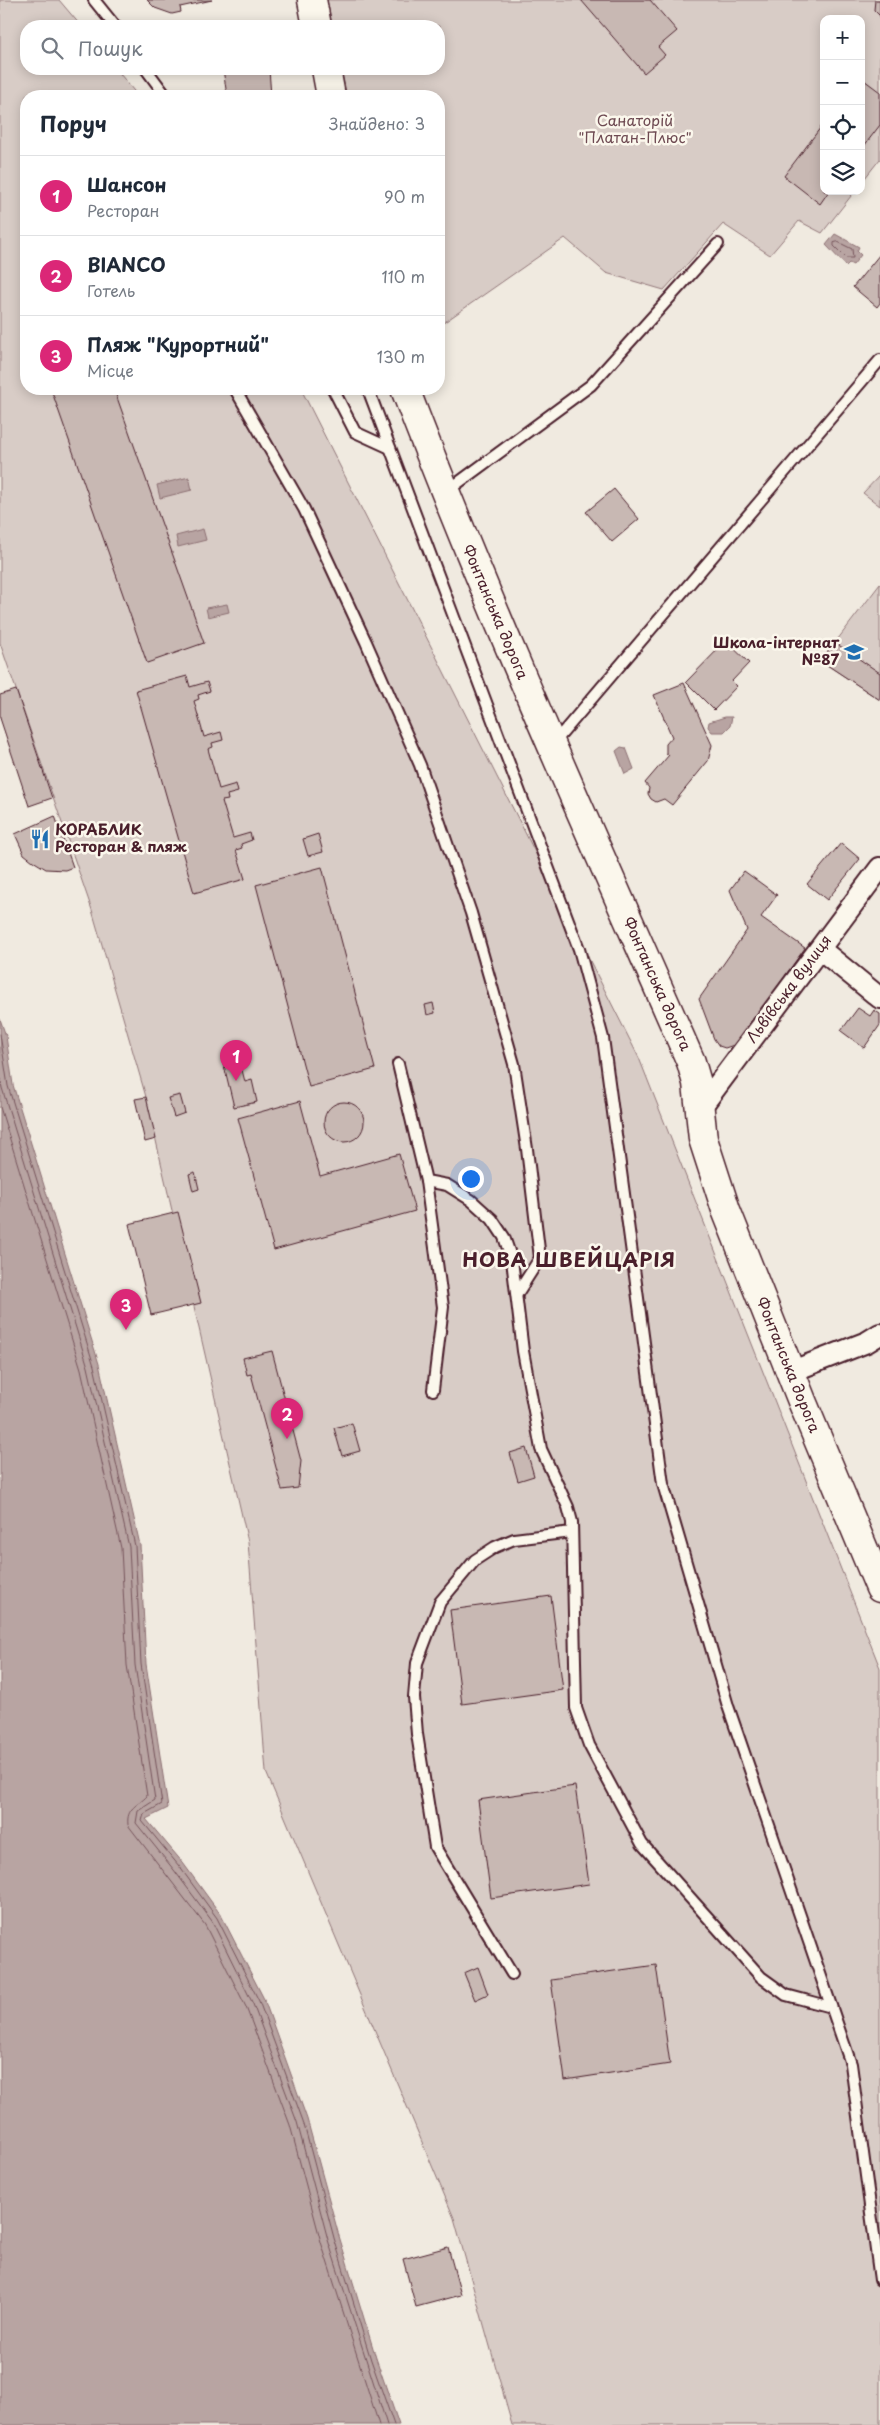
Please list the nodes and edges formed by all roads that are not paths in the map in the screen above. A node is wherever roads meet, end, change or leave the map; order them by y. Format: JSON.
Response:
{"nodes":[{"id":1,"x":94,"y":0,"type":"edge"},
{"id":2,"x":312,"y":0,"type":"edge"},
{"id":3,"x":110,"y":20,"type":"edge"},
{"id":4,"x":316,"y":20,"type":"edge"},
{"id":5,"x":150,"y":75,"type":"edge"},
{"id":6,"x":327,"y":75,"type":"edge"},
{"id":7,"x":162,"y":90,"type":"edge"},
{"id":8,"x":330,"y":90,"type":"edge"},
{"id":9,"x":718,"y":244,"type":"dead end"},
{"id":10,"x":880,"y":360,"type":"edge"},
{"id":11,"x":239,"y":395,"type":"edge"},
{"id":12,"x":336,"y":395,"type":"edge"},
{"id":13,"x":370,"y":395,"type":"edge"},
{"id":14,"x":407,"y":395,"type":"edge"},
{"id":15,"x":390,"y":448,"type":"junction"},
{"id":16,"x":445,"y":493,"type":"junction"},
{"id":17,"x":552,"y":745,"type":"junction"},
{"id":18,"x":880,"y":868,"type":"edge"},
{"id":19,"x":820,"y":948,"type":"junction"},
{"id":20,"x":880,"y":998,"type":"edge"},
{"id":21,"x":398,"y":1064,"type":"dead end"},
{"id":22,"x":699,"y":1110,"type":"junction"},
{"id":23,"x":426,"y":1181,"type":"junction"},
{"id":24,"x":517,"y":1294,"type":"junction"},
{"id":25,"x":880,"y":1334,"type":"edge"},
{"id":26,"x":790,"y":1372,"type":"junction"},
{"id":27,"x":433,"y":1390,"type":"dead end"},
{"id":28,"x":572,"y":1532,"type":"junction"},
{"id":29,"x":880,"y":1588,"type":"edge"},
{"id":30,"x":512,"y":1974,"type":"dead end"},
{"id":31,"x":831,"y":2007,"type":"junction"},
{"id":32,"x":880,"y":2280,"type":"edge"}],
"edges":[{"from":1,"to":3,"type":"lane"},
{"from":2,"to":4,"type":"main road"},
{"from":5,"to":7,"type":"lane"},
{"from":6,"to":8,"type":"main road"},
{"from":9,"to":16,"type":"lane"},
{"from":10,"to":17,"type":"lane"},
{"from":11,"to":24,"type":"lane"},
{"from":12,"to":15,"type":"lane"},
{"from":13,"to":15,"type":"lane"},
{"from":14,"to":16,"type":"main road","name":"Фонтанська дорога"},
{"from":15,"to":31,"type":"lane"},
{"from":16,"to":17,"type":"main road","name":"Фонтанська дорога"},
{"from":17,"to":22,"type":"main road","name":"Фонтанська дорога"},
{"from":18,"to":19,"type":"street","name":"Львівська вулиця"},
{"from":19,"to":20,"type":"street"},
{"from":19,"to":22,"type":"street","name":"Львівська вулиця"},
{"from":21,"to":23,"type":"lane"},
{"from":22,"to":26,"type":"main road","name":"Фонтанська дорога"},
{"from":23,"to":24,"type":"lane"},
{"from":23,"to":27,"type":"lane"},
{"from":24,"to":28,"type":"lane"},
{"from":25,"to":26,"type":"street"},
{"from":26,"to":29,"type":"main road","name":"Фонтанська дорога"},
{"from":28,"to":30,"type":"lane"},
{"from":28,"to":31,"type":"lane"},
{"from":31,"to":32,"type":"lane"}]}
